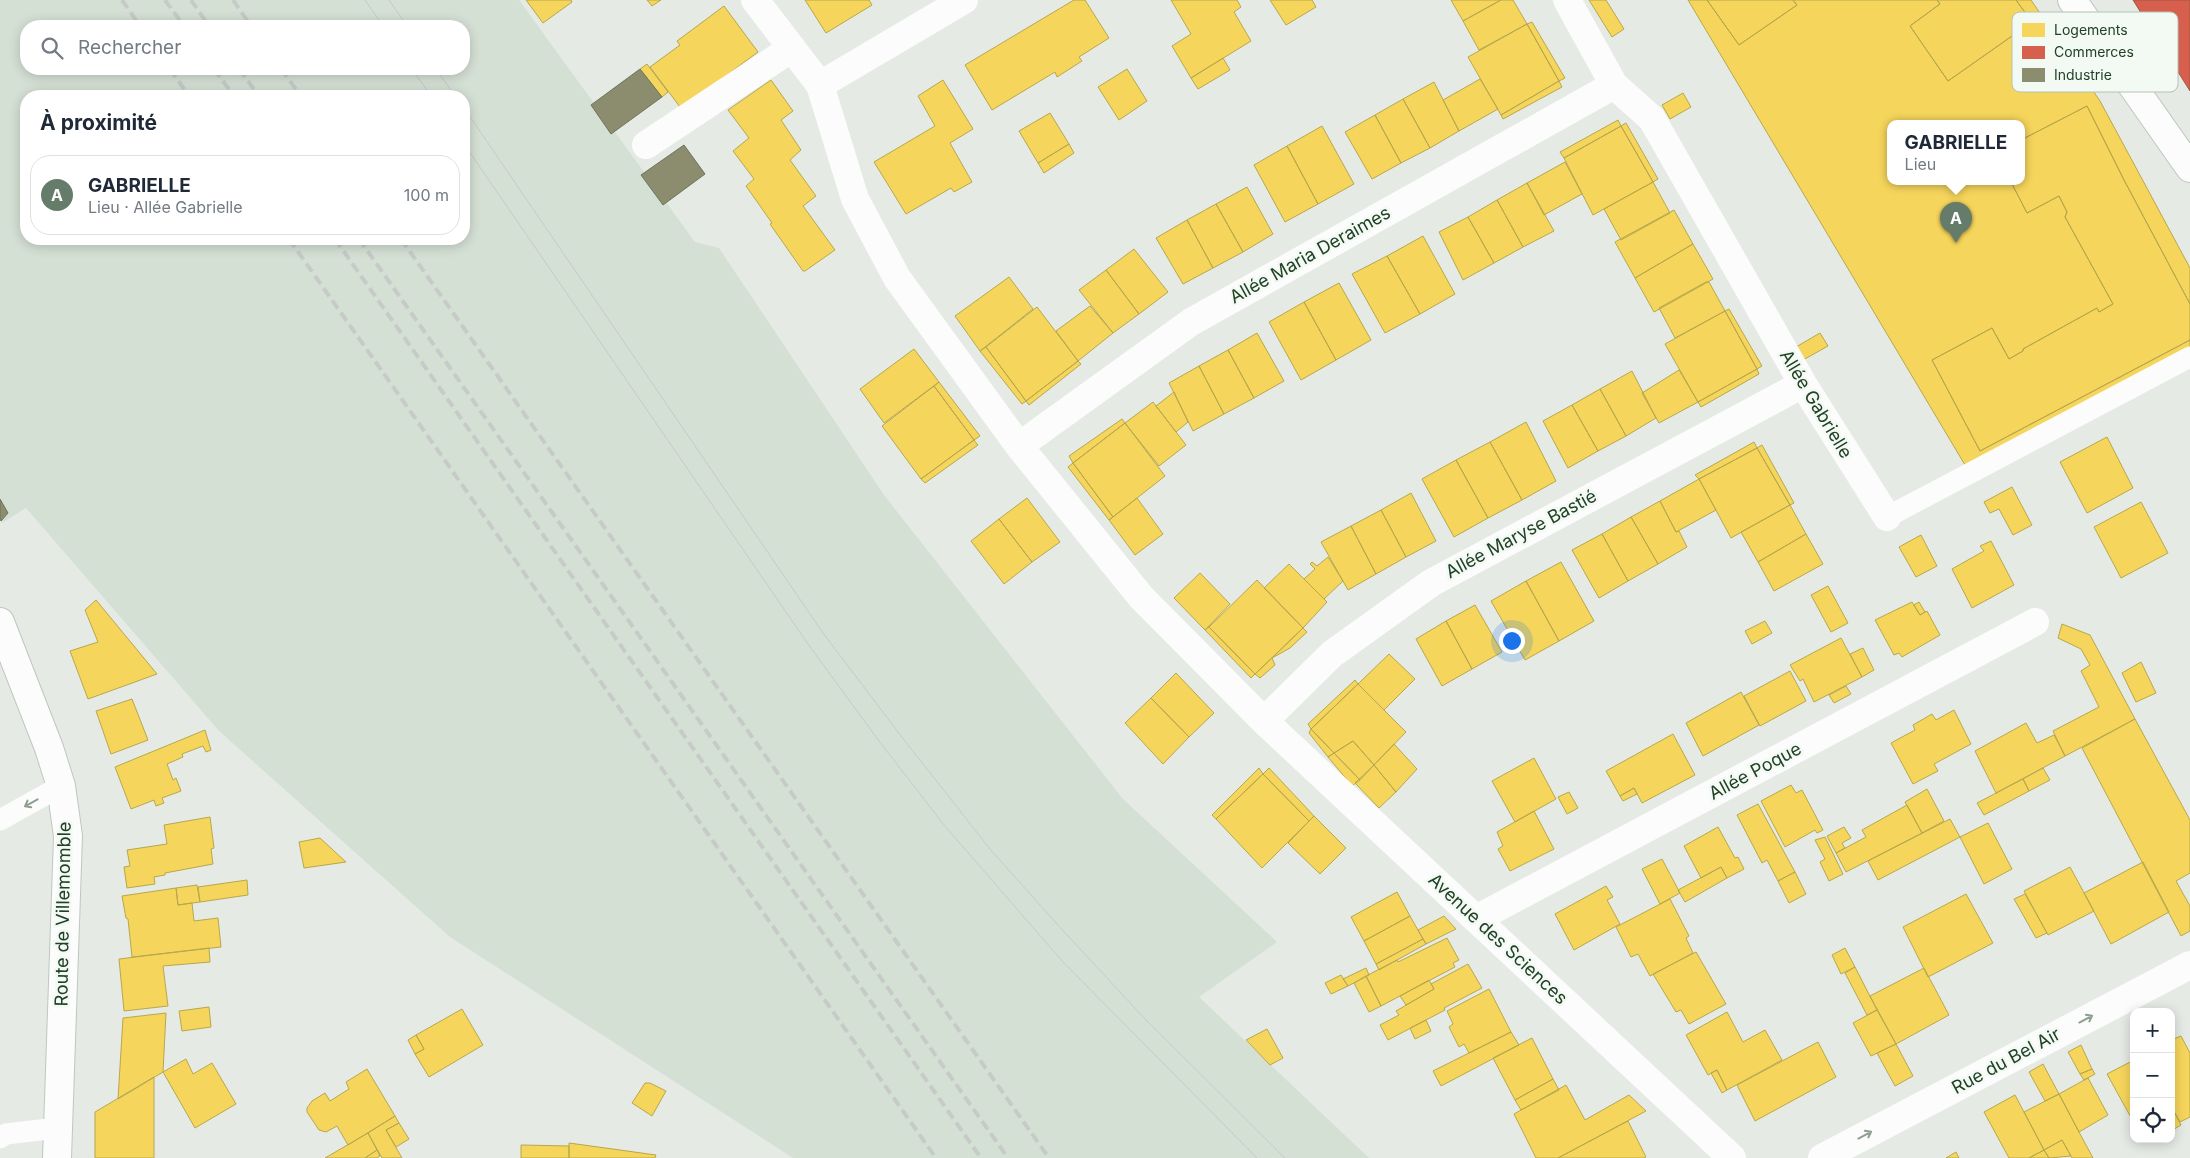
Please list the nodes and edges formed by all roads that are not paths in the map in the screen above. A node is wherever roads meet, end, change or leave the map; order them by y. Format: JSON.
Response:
{"nodes":[{"id":1,"x":755,"y":0,"type":"edge"},
{"id":2,"x":964,"y":0,"type":"edge"},
{"id":3,"x":1567,"y":0,"type":"edge"},
{"id":4,"x":2072,"y":0,"type":"edge"},
{"id":5,"x":2080,"y":12,"type":"edge"},
{"id":6,"x":792,"y":48,"type":"junction"},
{"id":7,"x":820,"y":85,"type":"junction"},
{"id":8,"x":1614,"y":85,"type":"junction"},
{"id":9,"x":2137,"y":92,"type":"edge"},
{"id":10,"x":646,"y":145,"type":"dead end"},
{"id":11,"x":2190,"y":168,"type":"edge"},
{"id":12,"x":2190,"y":357,"type":"edge"},
{"id":13,"x":1803,"y":384,"type":"junction"},
{"id":14,"x":1019,"y":446,"type":"junction"},
{"id":15,"x":1887,"y":518,"type":"joint"},
{"id":16,"x":0,"y":622,"type":"edge"},
{"id":17,"x":2035,"y":622,"type":"dead end"},
{"id":18,"x":1264,"y":721,"type":"junction"},
{"id":19,"x":61,"y":786,"type":"junction"},
{"id":20,"x":0,"y":820,"type":"edge"},
{"id":21,"x":1476,"y":919,"type":"junction"},
{"id":22,"x":2190,"y":965,"type":"edge"},
{"id":23,"x":57,"y":1128,"type":"junction"},
{"id":24,"x":0,"y":1138,"type":"edge"},
{"id":25,"x":56,"y":1158,"type":"edge"},
{"id":26,"x":1732,"y":1158,"type":"edge"},
{"id":27,"x":1822,"y":1158,"type":"edge"}],
"edges":[{"from":1,"to":6,"type":"street"},
{"from":2,"to":7,"type":"street"},
{"from":3,"to":8,"type":"street","name":"Allée Gabrielle"},
{"from":4,"to":5,"type":"street"},
{"from":6,"to":7,"type":"street"},
{"from":6,"to":10,"type":"street"},
{"from":7,"to":14,"type":"street","name":"Avenue des Sciences"},
{"from":8,"to":13,"type":"street","name":"Allée Gabrielle"},
{"from":8,"to":14,"type":"street","name":"Allée Maria Deraimes"},
{"from":9,"to":11,"type":"street"},
{"from":12,"to":15,"type":"lane","name":"Allée Gabrielle"},
{"from":13,"to":15,"type":"street","name":"Allée Gabrielle"},
{"from":13,"to":18,"type":"street","name":"Allée Maryse Bastié"},
{"from":14,"to":18,"type":"street","name":"Avenue des Sciences"},
{"from":16,"to":19,"type":"street","name":"Route de Villemomble"},
{"from":17,"to":21,"type":"street","name":"Allée Poque"},
{"from":18,"to":21,"type":"street","name":"Avenue des Sciences"},
{"from":19,"to":20,"type":"lane","one_way":true},
{"from":19,"to":23,"type":"street","name":"Route de Villemomble"},
{"from":21,"to":26,"type":"street","name":"Avenue des Sciences"},
{"from":27,"to":22,"type":"street","name":"Rue du Bel Air","one_way":true},
{"from":23,"to":24,"type":"lane"},
{"from":23,"to":25,"type":"street","name":"Route de Villemomble"}]}
